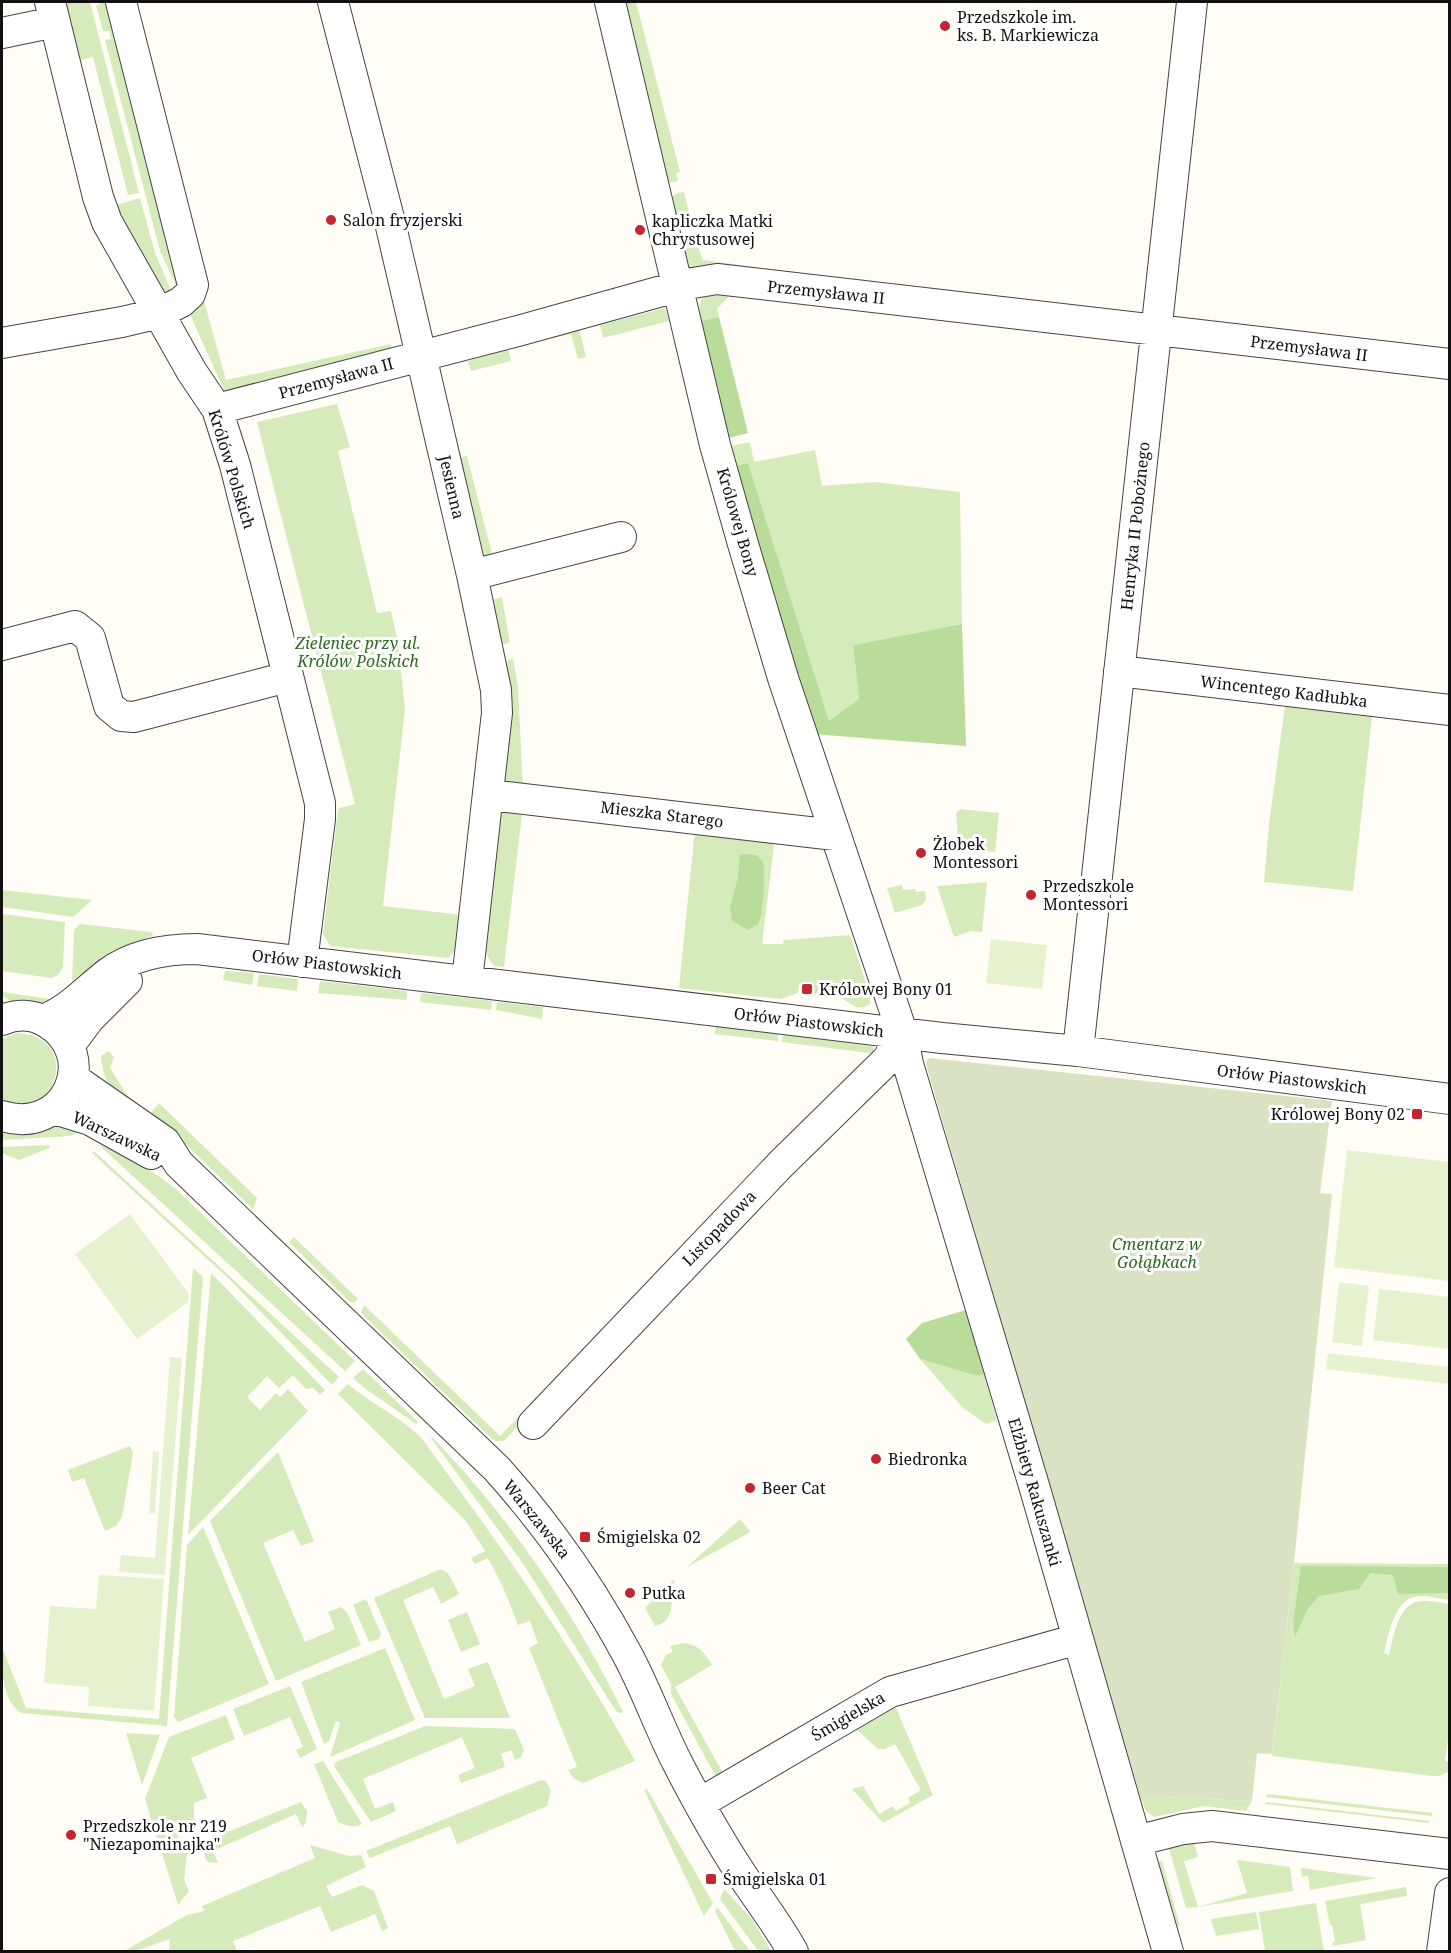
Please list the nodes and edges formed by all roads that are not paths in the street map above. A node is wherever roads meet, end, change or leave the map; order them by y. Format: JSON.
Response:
{"nodes":[{"id":1,"x":121,"y":2,"type":"edge"},
{"id":2,"x":333,"y":2,"type":"edge"},
{"id":3,"x":610,"y":2,"type":"edge"},
{"id":4,"x":1192,"y":2,"type":"edge"},
{"id":5,"x":52,"y":12,"type":"edge"},
{"id":6,"x":2,"y":33,"type":"edge"},
{"id":7,"x":678,"y":288,"type":"junction"},
{"id":8,"x":159,"y":313,"type":"junction"},
{"id":9,"x":1156,"y":331,"type":"junction"},
{"id":10,"x":2,"y":343,"type":"edge"},
{"id":11,"x":421,"y":356,"type":"junction"},
{"id":12,"x":1449,"y":364,"type":"edge"},
{"id":13,"x":217,"y":409,"type":"junction"},
{"id":14,"x":621,"y":537,"type":"dead end"},
{"id":15,"x":472,"y":575,"type":"junction"},
{"id":16,"x":2,"y":645,"type":"edge"},
{"id":17,"x":1119,"y":671,"type":"junction"},
{"id":18,"x":272,"y":681,"type":"dead end"},
{"id":19,"x":1449,"y":710,"type":"edge"},
{"id":20,"x":489,"y":795,"type":"junction"},
{"id":21,"x":835,"y":835,"type":"junction"},
{"id":22,"x":169,"y":952,"type":"junction"},
{"id":23,"x":302,"y":962,"type":"junction"},
{"id":24,"x":467,"y":981,"type":"junction"},
{"id":25,"x":4,"y":1015,"type":"edge"},
{"id":26,"x":43,"y":1020,"type":"junction"},
{"id":27,"x":902,"y":1032,"type":"junction"},
{"id":28,"x":69,"y":1046,"type":"junction"},
{"id":29,"x":1078,"y":1051,"type":"junction"},
{"id":30,"x":73,"y":1078,"type":"junction"},
{"id":31,"x":1449,"y":1099,"type":"edge"},
{"id":32,"x":54,"y":1109,"type":"junction"},
{"id":33,"x":2,"y":1116,"type":"edge"},
{"id":34,"x":179,"y":1164,"type":"junction"},
{"id":35,"x":533,"y":1424,"type":"dead end"},
{"id":36,"x":1078,"y":1639,"type":"junction"},
{"id":37,"x":700,"y":1803,"type":"junction"},
{"id":38,"x":1137,"y":1841,"type":"junction"},
{"id":39,"x":1449,"y":1854,"type":"edge"},
{"id":40,"x":1449,"y":1893,"type":"edge"},
{"id":41,"x":793,"y":1952,"type":"edge"},
{"id":42,"x":1168,"y":1952,"type":"edge"},
{"id":43,"x":1442,"y":1952,"type":"edge"}],
"edges":[{"from":1,"to":8,"type":"street"},
{"from":2,"to":11,"type":"street","name":"Jesienna"},
{"from":3,"to":7,"type":"street","name":"Królowej Bony"},
{"from":4,"to":9,"type":"street","name":"Henryka II Pobożnego"},
{"from":5,"to":6,"type":"street"},
{"from":5,"to":8,"type":"street","name":"Królów Polskich"},
{"from":7,"to":9,"type":"street","name":"Przemysława II"},
{"from":7,"to":11,"type":"street","name":"Przemysława II"},
{"from":7,"to":21,"type":"street","name":"Królowej Bony"},
{"from":8,"to":10,"type":"street"},
{"from":8,"to":13,"type":"street","name":"Królów Polskich"},
{"from":9,"to":12,"type":"street","name":"Przemysława II"},
{"from":9,"to":17,"type":"street","name":"Henryka II Pobożnego"},
{"from":11,"to":13,"type":"street","name":"Przemysława II"},
{"from":11,"to":15,"type":"street","name":"Jesienna"},
{"from":13,"to":23,"type":"street","name":"Królów Polskich"},
{"from":14,"to":15,"type":"street"},
{"from":15,"to":20,"type":"street","name":"Jesienna"},
{"from":16,"to":18,"type":"street"},
{"from":17,"to":19,"type":"street","name":"Wincentego Kadłubka"},
{"from":17,"to":29,"type":"street","name":"Henryka II Pobożnego"},
{"from":20,"to":21,"type":"street","name":"Mieszka Starego"},
{"from":20,"to":24,"type":"street","name":"Jesienna"},
{"from":21,"to":27,"type":"street","name":"Królowej Bony"},
{"from":22,"to":23,"type":"street","name":"Orłów Piastowskich"},
{"from":22,"to":26,"type":"street","name":"Orłów Piastowskich"},
{"from":22,"to":28,"type":"street"},
{"from":23,"to":24,"type":"street","name":"Orłów Piastowskich"},
{"from":24,"to":27,"type":"street","name":"Orłów Piastowskich"},
{"from":25,"to":26,"type":"street"},
{"from":26,"to":28,"type":"street"},
{"from":27,"to":29,"type":"street","name":"Orłów Piastowskich"},
{"from":27,"to":35,"type":"street","name":"Listopadowa"},
{"from":27,"to":36,"type":"street","name":"Elżbiety Rakuszanki"},
{"from":28,"to":30,"type":"street"},
{"from":29,"to":31,"type":"street","name":"Orłów Piastowskich"},
{"from":30,"to":32,"type":"street"},
{"from":30,"to":34,"type":"street","name":"Warszawska"},
{"from":32,"to":33,"type":"street"},
{"from":32,"to":34,"type":"street","name":"Warszawska"},
{"from":34,"to":37,"type":"street","name":"Warszawska"},
{"from":36,"to":37,"type":"street","name":"Śmigielska"},
{"from":36,"to":38,"type":"street","name":"Elżbiety Rakuszanki"},
{"from":37,"to":41,"type":"street","name":"Warszawska"},
{"from":38,"to":39,"type":"street"},
{"from":38,"to":42,"type":"street","name":"Elżbiety Rakuszanki"},
{"from":40,"to":43,"type":"street"}]}
